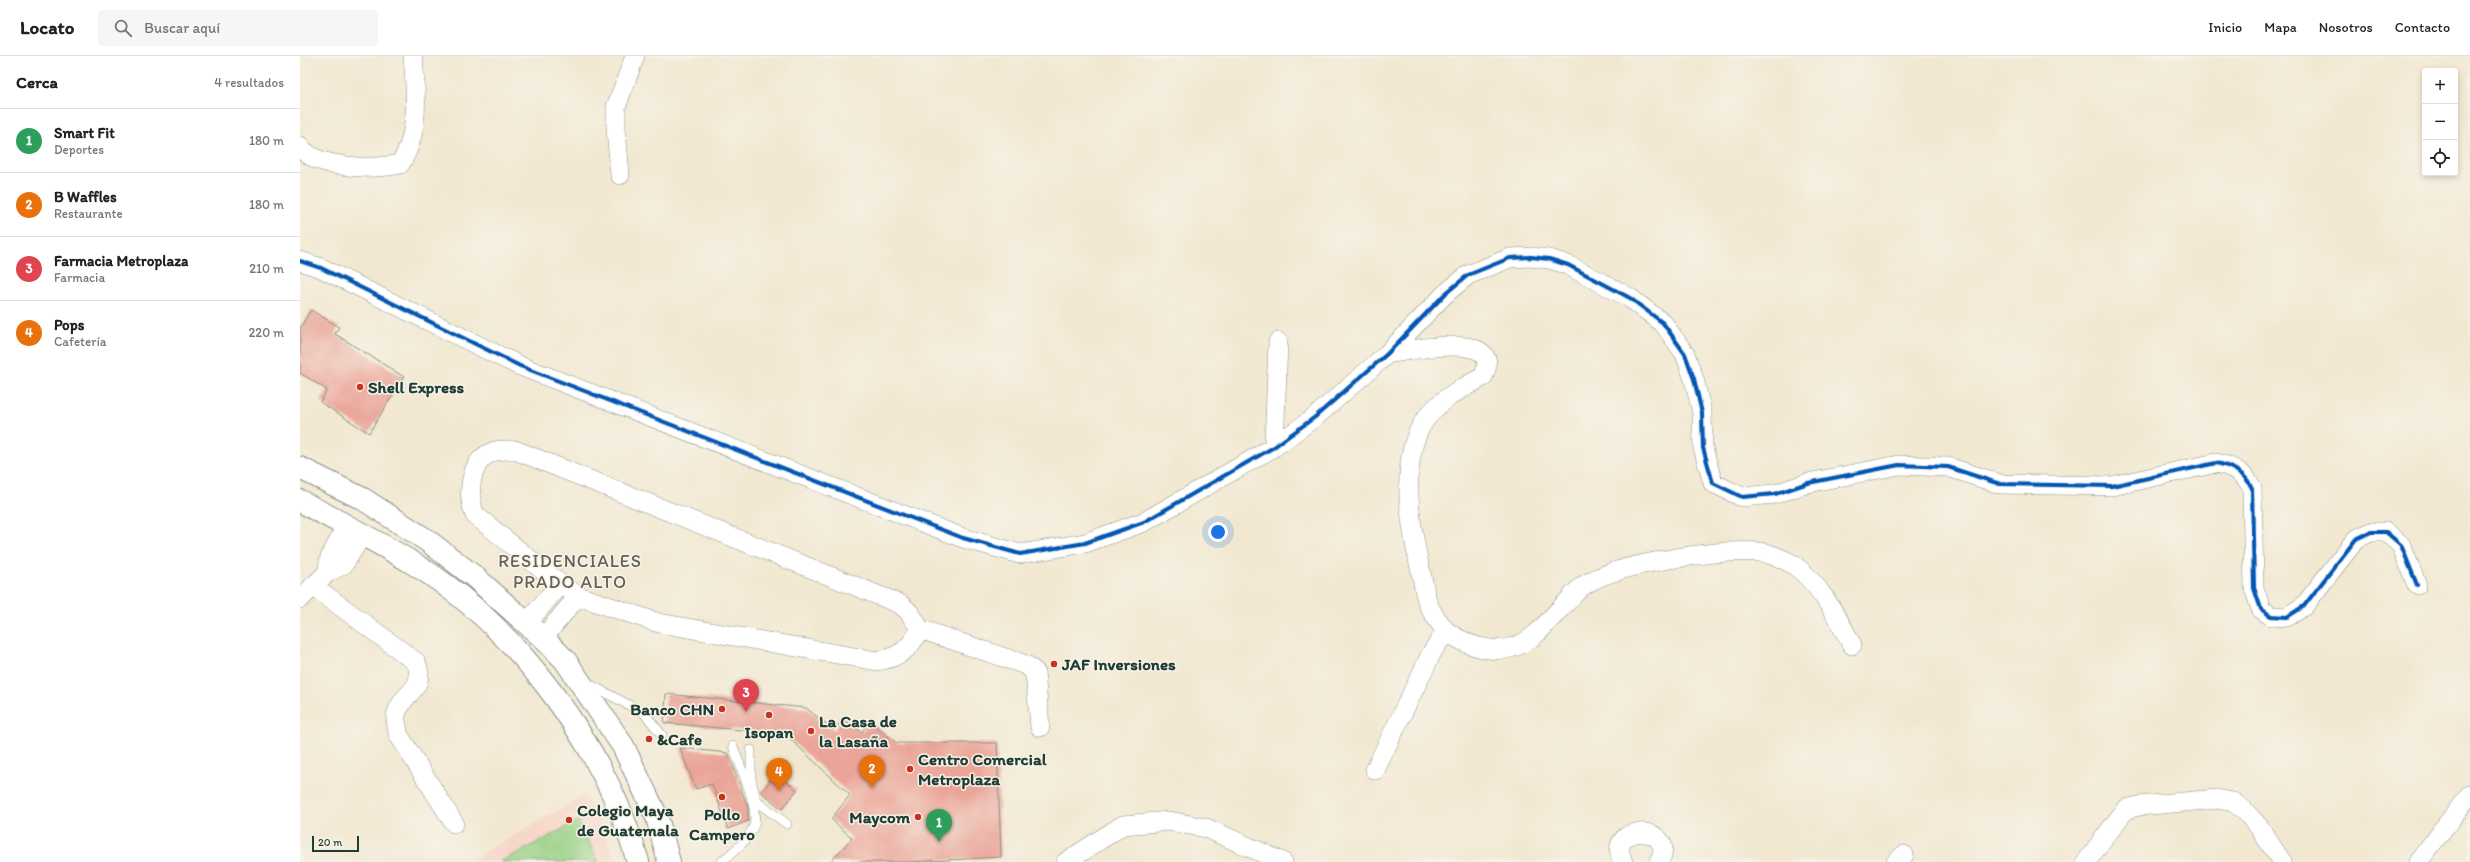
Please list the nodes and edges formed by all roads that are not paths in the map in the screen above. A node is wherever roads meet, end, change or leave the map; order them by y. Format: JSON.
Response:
{"nodes":[{"id":1,"x":413,"y":56,"type":"edge"},
{"id":2,"x":635,"y":56,"type":"edge"},
{"id":3,"x":300,"y":146,"type":"edge"},
{"id":4,"x":620,"y":174,"type":"dead end"},
{"id":5,"x":300,"y":260,"type":"edge"},
{"id":6,"x":1278,"y":342,"type":"dead end"},
{"id":7,"x":1387,"y":354,"type":"junction"},
{"id":8,"x":1274,"y":447,"type":"junction"},
{"id":9,"x":300,"y":468,"type":"edge"},
{"id":10,"x":300,"y":501,"type":"edge"},
{"id":11,"x":354,"y":530,"type":"junction"},
{"id":12,"x":560,"y":584,"type":"junction"},
{"id":13,"x":2418,"y":585,"type":"dead end"},
{"id":14,"x":307,"y":592,"type":"edge"},
{"id":15,"x":578,"y":596,"type":"junction"},
{"id":16,"x":527,"y":623,"type":"junction"},
{"id":17,"x":920,"y":629,"type":"junction"},
{"id":18,"x":1446,"y":631,"type":"junction"},
{"id":19,"x":543,"y":638,"type":"junction"},
{"id":20,"x":1852,"y":645,"type":"dead end"},
{"id":21,"x":578,"y":679,"type":"junction"},
{"id":22,"x":1040,"y":727,"type":"dead end"},
{"id":23,"x":662,"y":735,"type":"dead end"},
{"id":24,"x":733,"y":746,"type":"dead end"},
{"id":25,"x":751,"y":750,"type":"dead end"},
{"id":26,"x":1375,"y":770,"type":"dead end"},
{"id":27,"x":2470,"y":794,"type":"edge"},
{"id":28,"x":454,"y":823,"type":"dead end"},
{"id":29,"x":787,"y":824,"type":"dead end"},
{"id":30,"x":1618,"y":860,"type":"edge"},
{"id":31,"x":638,"y":862,"type":"edge"},
{"id":32,"x":669,"y":862,"type":"edge"},
{"id":33,"x":721,"y":862,"type":"edge"},
{"id":34,"x":1066,"y":862,"type":"edge"},
{"id":35,"x":1283,"y":862,"type":"edge"},
{"id":36,"x":1659,"y":862,"type":"edge"},
{"id":37,"x":2086,"y":862,"type":"edge"},
{"id":38,"x":2282,"y":862,"type":"edge"},
{"id":39,"x":2418,"y":862,"type":"edge"}],
"edges":[{"from":1,"to":3,"type":"street"},
{"from":2,"to":4,"type":"street"},
{"from":5,"to":8,"type":"street"},
{"from":6,"to":8,"type":"street"},
{"from":7,"to":8,"type":"street"},
{"from":7,"to":13,"type":"street"},
{"from":7,"to":18,"type":"street"},
{"from":9,"to":16,"type":"highway"},
{"from":10,"to":11,"type":"highway"},
{"from":11,"to":14,"type":"street"},
{"from":11,"to":31,"type":"highway"},
{"from":12,"to":15,"type":"street"},
{"from":12,"to":16,"type":"street"},
{"from":12,"to":17,"type":"street"},
{"from":14,"to":28,"type":"street"},
{"from":15,"to":17,"type":"street"},
{"from":15,"to":19,"type":"street"},
{"from":16,"to":19,"type":"highway"},
{"from":17,"to":22,"type":"street"},
{"from":18,"to":20,"type":"street"},
{"from":18,"to":26,"type":"street"},
{"from":19,"to":21,"type":"highway"},
{"from":21,"to":23,"type":"lane"},
{"from":21,"to":32,"type":"highway"},
{"from":24,"to":33,"type":"lane"},
{"from":25,"to":29,"type":"lane"},
{"from":27,"to":39,"type":"street"},
{"from":30,"to":36,"type":"street"},
{"from":34,"to":35,"type":"street"},
{"from":37,"to":38,"type":"street"}]}
